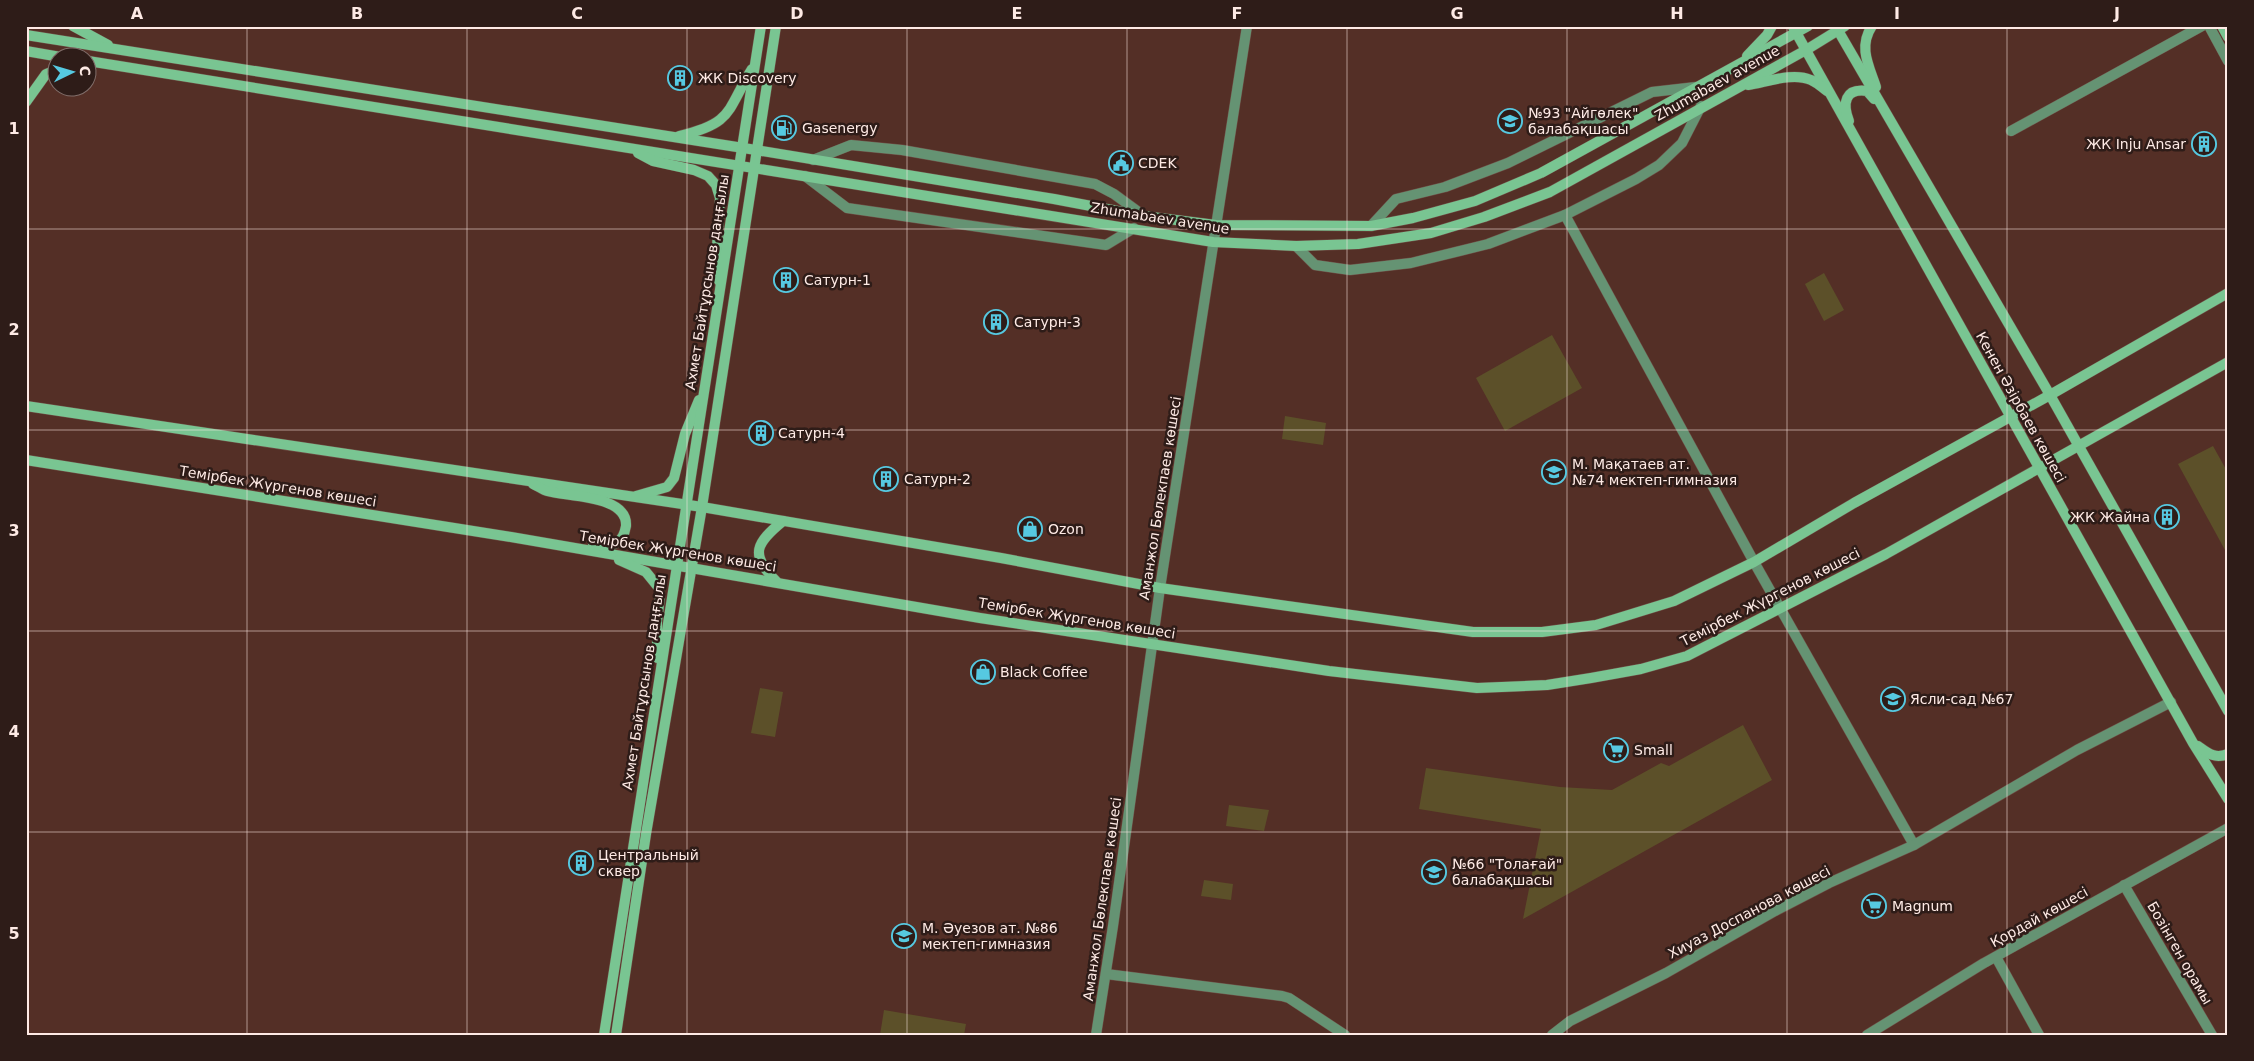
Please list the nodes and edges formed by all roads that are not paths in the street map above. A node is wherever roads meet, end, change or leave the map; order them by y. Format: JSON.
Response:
{"nodes":[{"id":1,"x":28,"y":26,"type":"edge"},
{"id":2,"x":73,"y":26,"type":"edge"},
{"id":3,"x":761,"y":26,"type":"edge"},
{"id":4,"x":776,"y":26,"type":"edge"},
{"id":5,"x":1247,"y":26,"type":"edge"},
{"id":6,"x":1772,"y":26,"type":"edge"},
{"id":7,"x":1808,"y":26,"type":"edge"},
{"id":8,"x":1872,"y":26,"type":"edge"},
{"id":9,"x":2202,"y":26,"type":"edge"},
{"id":10,"x":2209,"y":26,"type":"edge"},
{"id":11,"x":2222,"y":26,"type":"edge"},
{"id":12,"x":1840,"y":28,"type":"edge"},
{"id":13,"x":1795,"y":29,"type":"edge"},
{"id":14,"x":27,"y":35,"type":"edge"},
{"id":15,"x":2228,"y":37,"type":"edge"},
{"id":16,"x":26,"y":38,"type":"edge"},
{"id":17,"x":113,"y":48,"type":"junction"},
{"id":18,"x":1806,"y":50,"type":"junction"},
{"id":19,"x":26,"y":51,"type":"edge"},
{"id":20,"x":48,"y":55,"type":"edge"},
{"id":21,"x":2228,"y":61,"type":"edge"},
{"id":22,"x":98,"y":64,"type":"edge"},
{"id":23,"x":755,"y":64,"type":"junction"},
{"id":24,"x":48,"y":73,"type":"edge"},
{"id":25,"x":1714,"y":78,"type":"junction"},
{"id":26,"x":1740,"y":86,"type":"junction"},
{"id":27,"x":1697,"y":87,"type":"junction"},
{"id":28,"x":1829,"y":92,"type":"junction"},
{"id":29,"x":26,"y":102,"type":"edge"},
{"id":30,"x":1702,"y":106,"type":"junction"},
{"id":31,"x":1883,"y":110,"type":"junction"},
{"id":32,"x":2011,"y":131,"type":"dead end"},
{"id":33,"x":674,"y":137,"type":"junction"},
{"id":34,"x":1857,"y":144,"type":"junction"},
{"id":35,"x":628,"y":148,"type":"junction"},
{"id":36,"x":742,"y":148,"type":"junction"},
{"id":37,"x":756,"y":150,"type":"junction"},
{"id":38,"x":813,"y":160,"type":"junction"},
{"id":39,"x":740,"y":166,"type":"junction"},
{"id":40,"x":753,"y":168,"type":"junction"},
{"id":41,"x":805,"y":176,"type":"junction"},
{"id":42,"x":1565,"y":215,"type":"junction"},
{"id":43,"x":1144,"y":216,"type":"junction"},
{"id":44,"x":1216,"y":225,"type":"junction"},
{"id":45,"x":1371,"y":226,"type":"junction"},
{"id":46,"x":1134,"y":228,"type":"junction"},
{"id":47,"x":1213,"y":242,"type":"junction"},
{"id":48,"x":1296,"y":246,"type":"junction"},
{"id":49,"x":720,"y":287,"type":"junction"},
{"id":50,"x":2228,"y":293,"type":"edge"},
{"id":51,"x":2228,"y":362,"type":"edge"},
{"id":52,"x":706,"y":383,"type":"junction"},
{"id":53,"x":2050,"y":396,"type":"junction"},
{"id":54,"x":26,"y":399,"type":"edge"},
{"id":55,"x":26,"y":406,"type":"edge"},
{"id":56,"x":49,"y":409,"type":"junction"},
{"id":57,"x":2011,"y":417,"type":"junction"},
{"id":58,"x":2078,"y":446,"type":"junction"},
{"id":59,"x":26,"y":460,"type":"edge"},
{"id":60,"x":48,"y":463,"type":"junction"},
{"id":61,"x":26,"y":464,"type":"edge"},
{"id":62,"x":2040,"y":466,"type":"junction"},
{"id":63,"x":526,"y":480,"type":"junction"},
{"id":64,"x":633,"y":497,"type":"junction"},
{"id":65,"x":686,"y":505,"type":"junction"},
{"id":66,"x":702,"y":507,"type":"junction"},
{"id":67,"x":783,"y":521,"type":"junction"},
{"id":68,"x":511,"y":537,"type":"junction"},
{"id":69,"x":610,"y":554,"type":"junction"},
{"id":70,"x":1754,"y":562,"type":"junction"},
{"id":71,"x":677,"y":565,"type":"junction"},
{"id":72,"x":692,"y":568,"type":"junction"},
{"id":73,"x":776,"y":581,"type":"junction"},
{"id":74,"x":1160,"y":588,"type":"junction"},
{"id":75,"x":1781,"y":608,"type":"junction"},
{"id":76,"x":1153,"y":643,"type":"junction"},
{"id":77,"x":658,"y":686,"type":"junction"},
{"id":78,"x":2171,"y":702,"type":"junction"},
{"id":79,"x":2228,"y":711,"type":"edge"},
{"id":80,"x":2193,"y":743,"type":"junction"},
{"id":81,"x":2228,"y":754,"type":"edge"},
{"id":82,"x":2228,"y":799,"type":"edge"},
{"id":83,"x":2228,"y":828,"type":"edge"},
{"id":84,"x":1914,"y":845,"type":"junction"},
{"id":85,"x":2124,"y":885,"type":"junction"},
{"id":86,"x":620,"y":927,"type":"junction"},
{"id":87,"x":632,"y":929,"type":"junction"},
{"id":88,"x":1996,"y":957,"type":"junction"},
{"id":89,"x":1106,"y":974,"type":"junction"},
{"id":90,"x":1872,"y":1033,"type":"edge"},
{"id":91,"x":604,"y":1035,"type":"edge"},
{"id":92,"x":616,"y":1035,"type":"edge"},
{"id":93,"x":1096,"y":1035,"type":"edge"},
{"id":94,"x":1345,"y":1035,"type":"edge"},
{"id":95,"x":1552,"y":1035,"type":"edge"},
{"id":96,"x":2039,"y":1035,"type":"edge"},
{"id":97,"x":2212,"y":1035,"type":"edge"}],
"edges":[{"from":1,"to":14,"type":"street"},
{"from":2,"to":17,"type":"street"},
{"from":3,"to":23,"type":"street","name":"Ахмет Байтұрсынов даңғылы"},
{"from":4,"to":37,"type":"street","name":"Ахмет Байтұрсынов даңғылы"},
{"from":5,"to":44,"type":"street","name":"Аманжол Бөлекпаев көшесі"},
{"from":6,"to":25,"type":"street"},
{"from":7,"to":13,"type":"street","name":"Zhumabaev avenue"},
{"from":8,"to":31,"type":"street"},
{"from":9,"to":32,"type":"street"},
{"from":10,"to":21,"type":"street"},
{"from":11,"to":15,"type":"street"},
{"from":12,"to":18,"type":"street","name":"Zhumabaev avenue"},
{"from":12,"to":31,"type":"street","name":"Кенен Әзірбаев көшесі"},
{"from":13,"to":18,"type":"street","name":"Кенен Әзірбаев көшесі"},
{"from":13,"to":25,"type":"street","name":"Zhumabaev avenue"},
{"from":14,"to":16,"type":"street"},
{"from":14,"to":17,"type":"street","name":"Zhumabaev avenue"},
{"from":17,"to":33,"type":"street","name":"Zhumabaev avenue"},
{"from":18,"to":26,"type":"street","name":"Zhumabaev avenue"},
{"from":18,"to":28,"type":"street","name":"Кенен Әзірбаев көшесі"},
{"from":19,"to":20,"type":"street"},
{"from":22,"to":35,"type":"street","name":"Zhumabaev avenue"},
{"from":23,"to":33,"type":"street"},
{"from":23,"to":36,"type":"street","name":"Ахмет Байтұрсынов даңғылы"},
{"from":24,"to":29,"type":"street"},
{"from":25,"to":27,"type":"street","name":"Zhumabaev avenue"},
{"from":26,"to":28,"type":"street"},
{"from":26,"to":30,"type":"street","name":"Zhumabaev avenue"},
{"from":27,"to":45,"type":"street","name":"Zhumabaev avenue"},
{"from":27,"to":45,"type":"street"},
{"from":28,"to":34,"type":"street","name":"Кенен Әзірбаев көшесі"},
{"from":30,"to":42,"type":"street"},
{"from":30,"to":48,"type":"street","name":"Zhumabaev avenue"},
{"from":31,"to":34,"type":"street"},
{"from":31,"to":53,"type":"street","name":"Кенен Әзірбаев көшесі"},
{"from":33,"to":36,"type":"street","name":"Zhumabaev avenue"},
{"from":34,"to":57,"type":"street","name":"Кенен Әзірбаев көшесі"},
{"from":35,"to":39,"type":"street","name":"Zhumabaev avenue"},
{"from":35,"to":49,"type":"street"},
{"from":36,"to":37,"type":"street","name":"Zhumabaev avenue"},
{"from":36,"to":39,"type":"street","name":"Ахмет Байтұрсынов даңғылы"},
{"from":37,"to":38,"type":"street","name":"Zhumabaev avenue"},
{"from":37,"to":40,"type":"street","name":"Ахмет Байтұрсынов даңғылы"},
{"from":38,"to":43,"type":"street","name":"Zhumabaev avenue"},
{"from":38,"to":43,"type":"street"},
{"from":39,"to":40,"type":"street","name":"Zhumabaev avenue"},
{"from":39,"to":49,"type":"street","name":"Ахмет Байтұрсынов даңғылы"},
{"from":40,"to":41,"type":"street","name":"Zhumabaev avenue"},
{"from":40,"to":66,"type":"street","name":"Ахмет Байтұрсынов даңғылы"},
{"from":41,"to":46,"type":"street","name":"Zhumabaev avenue"},
{"from":41,"to":46,"type":"street"},
{"from":42,"to":48,"type":"street"},
{"from":42,"to":70,"type":"street"},
{"from":43,"to":44,"type":"street","name":"Zhumabaev avenue"},
{"from":44,"to":45,"type":"street","name":"Zhumabaev avenue"},
{"from":44,"to":47,"type":"street","name":"Аманжол Бөлекпаев көшесі"},
{"from":46,"to":47,"type":"street","name":"Zhumabaev avenue"},
{"from":47,"to":48,"type":"street","name":"Zhumabaev avenue"},
{"from":47,"to":74,"type":"street","name":"Аманжол Бөлекпаев көшесі"},
{"from":49,"to":52,"type":"street","name":"Ахмет Байтұрсынов даңғылы"},
{"from":50,"to":53,"type":"street"},
{"from":51,"to":58,"type":"street","name":"Темірбек Жүргенов көшесі"},
{"from":52,"to":64,"type":"street"},
{"from":52,"to":65,"type":"street","name":"Ахмет Байтұрсынов даңғылы"},
{"from":53,"to":57,"type":"street"},
{"from":53,"to":58,"type":"street","name":"Кенен Әзірбаев көшесі"},
{"from":54,"to":56,"type":"street"},
{"from":55,"to":56,"type":"street"},
{"from":56,"to":63,"type":"street"},
{"from":57,"to":62,"type":"street","name":"Кенен Әзірбаев көшесі"},
{"from":57,"to":70,"type":"street"},
{"from":58,"to":62,"type":"street","name":"Темірбек Жүргенов көшесі"},
{"from":58,"to":79,"type":"street","name":"Кенен Әзірбаев көшесі"},
{"from":59,"to":60,"type":"street","name":"Темірбек Жүргенов көшесі"},
{"from":60,"to":61,"type":"street"},
{"from":60,"to":68,"type":"street","name":"Темірбек Жүргенов көшесі"},
{"from":62,"to":75,"type":"street","name":"Темірбек Жүргенов көшесі"},
{"from":62,"to":78,"type":"street","name":"Кенен Әзірбаев көшесі"},
{"from":63,"to":64,"type":"street"},
{"from":63,"to":68,"type":"street"},
{"from":64,"to":65,"type":"street"},
{"from":65,"to":66,"type":"street"},
{"from":65,"to":71,"type":"street","name":"Ахмет Байтұрсынов даңғылы"},
{"from":66,"to":67,"type":"street"},
{"from":66,"to":72,"type":"street","name":"Ахмет Байтұрсынов даңғылы"},
{"from":67,"to":73,"type":"street"},
{"from":67,"to":74,"type":"street"},
{"from":68,"to":69,"type":"street","name":"Темірбек Жүргенов көшесі"},
{"from":69,"to":71,"type":"street","name":"Темірбек Жүргенов көшесі"},
{"from":69,"to":77,"type":"street"},
{"from":70,"to":74,"type":"street"},
{"from":70,"to":75,"type":"street"},
{"from":71,"to":72,"type":"street","name":"Темірбек Жүргенов көшесі"},
{"from":71,"to":77,"type":"street","name":"Ахмет Байтұрсынов даңғылы"},
{"from":72,"to":73,"type":"street","name":"Темірбек Жүргенов көшесі"},
{"from":72,"to":87,"type":"street","name":"Ахмет Байтұрсынов даңғылы"},
{"from":73,"to":76,"type":"street","name":"Темірбек Жүргенов көшесі"},
{"from":74,"to":76,"type":"street","name":"Аманжол Бөлекпаев көшесі"},
{"from":75,"to":76,"type":"street","name":"Темірбек Жүргенов көшесі"},
{"from":75,"to":84,"type":"street"},
{"from":76,"to":89,"type":"street","name":"Аманжол Бөлекпаев көшесі"},
{"from":77,"to":86,"type":"street","name":"Ахмет Байтұрсынов даңғылы"},
{"from":78,"to":80,"type":"street","name":"Кенен Әзірбаев көшесі"},
{"from":78,"to":84,"type":"street","name":"Хиуаз Доспанова көшесі"},
{"from":80,"to":81,"type":"street"},
{"from":80,"to":82,"type":"street","name":"Кенен Әзірбаев көшесі"},
{"from":83,"to":85,"type":"street","name":"Қордай көшесі"},
{"from":84,"to":95,"type":"street","name":"Хиуаз Доспанова көшесі"},
{"from":85,"to":88,"type":"street","name":"Қордай көшесі"},
{"from":85,"to":97,"type":"street","name":"Бозінген орамы"},
{"from":86,"to":87,"type":"street"},
{"from":86,"to":91,"type":"street","name":"Ахмет Байтұрсынов даңғылы"},
{"from":87,"to":92,"type":"street","name":"Ахмет Байтұрсынов даңғылы"},
{"from":88,"to":90,"type":"street","name":"Қордай көшесі"},
{"from":88,"to":96,"type":"street"},
{"from":89,"to":93,"type":"street","name":"Аманжол Бөлекпаев көшесі"},
{"from":89,"to":94,"type":"street"}]}
